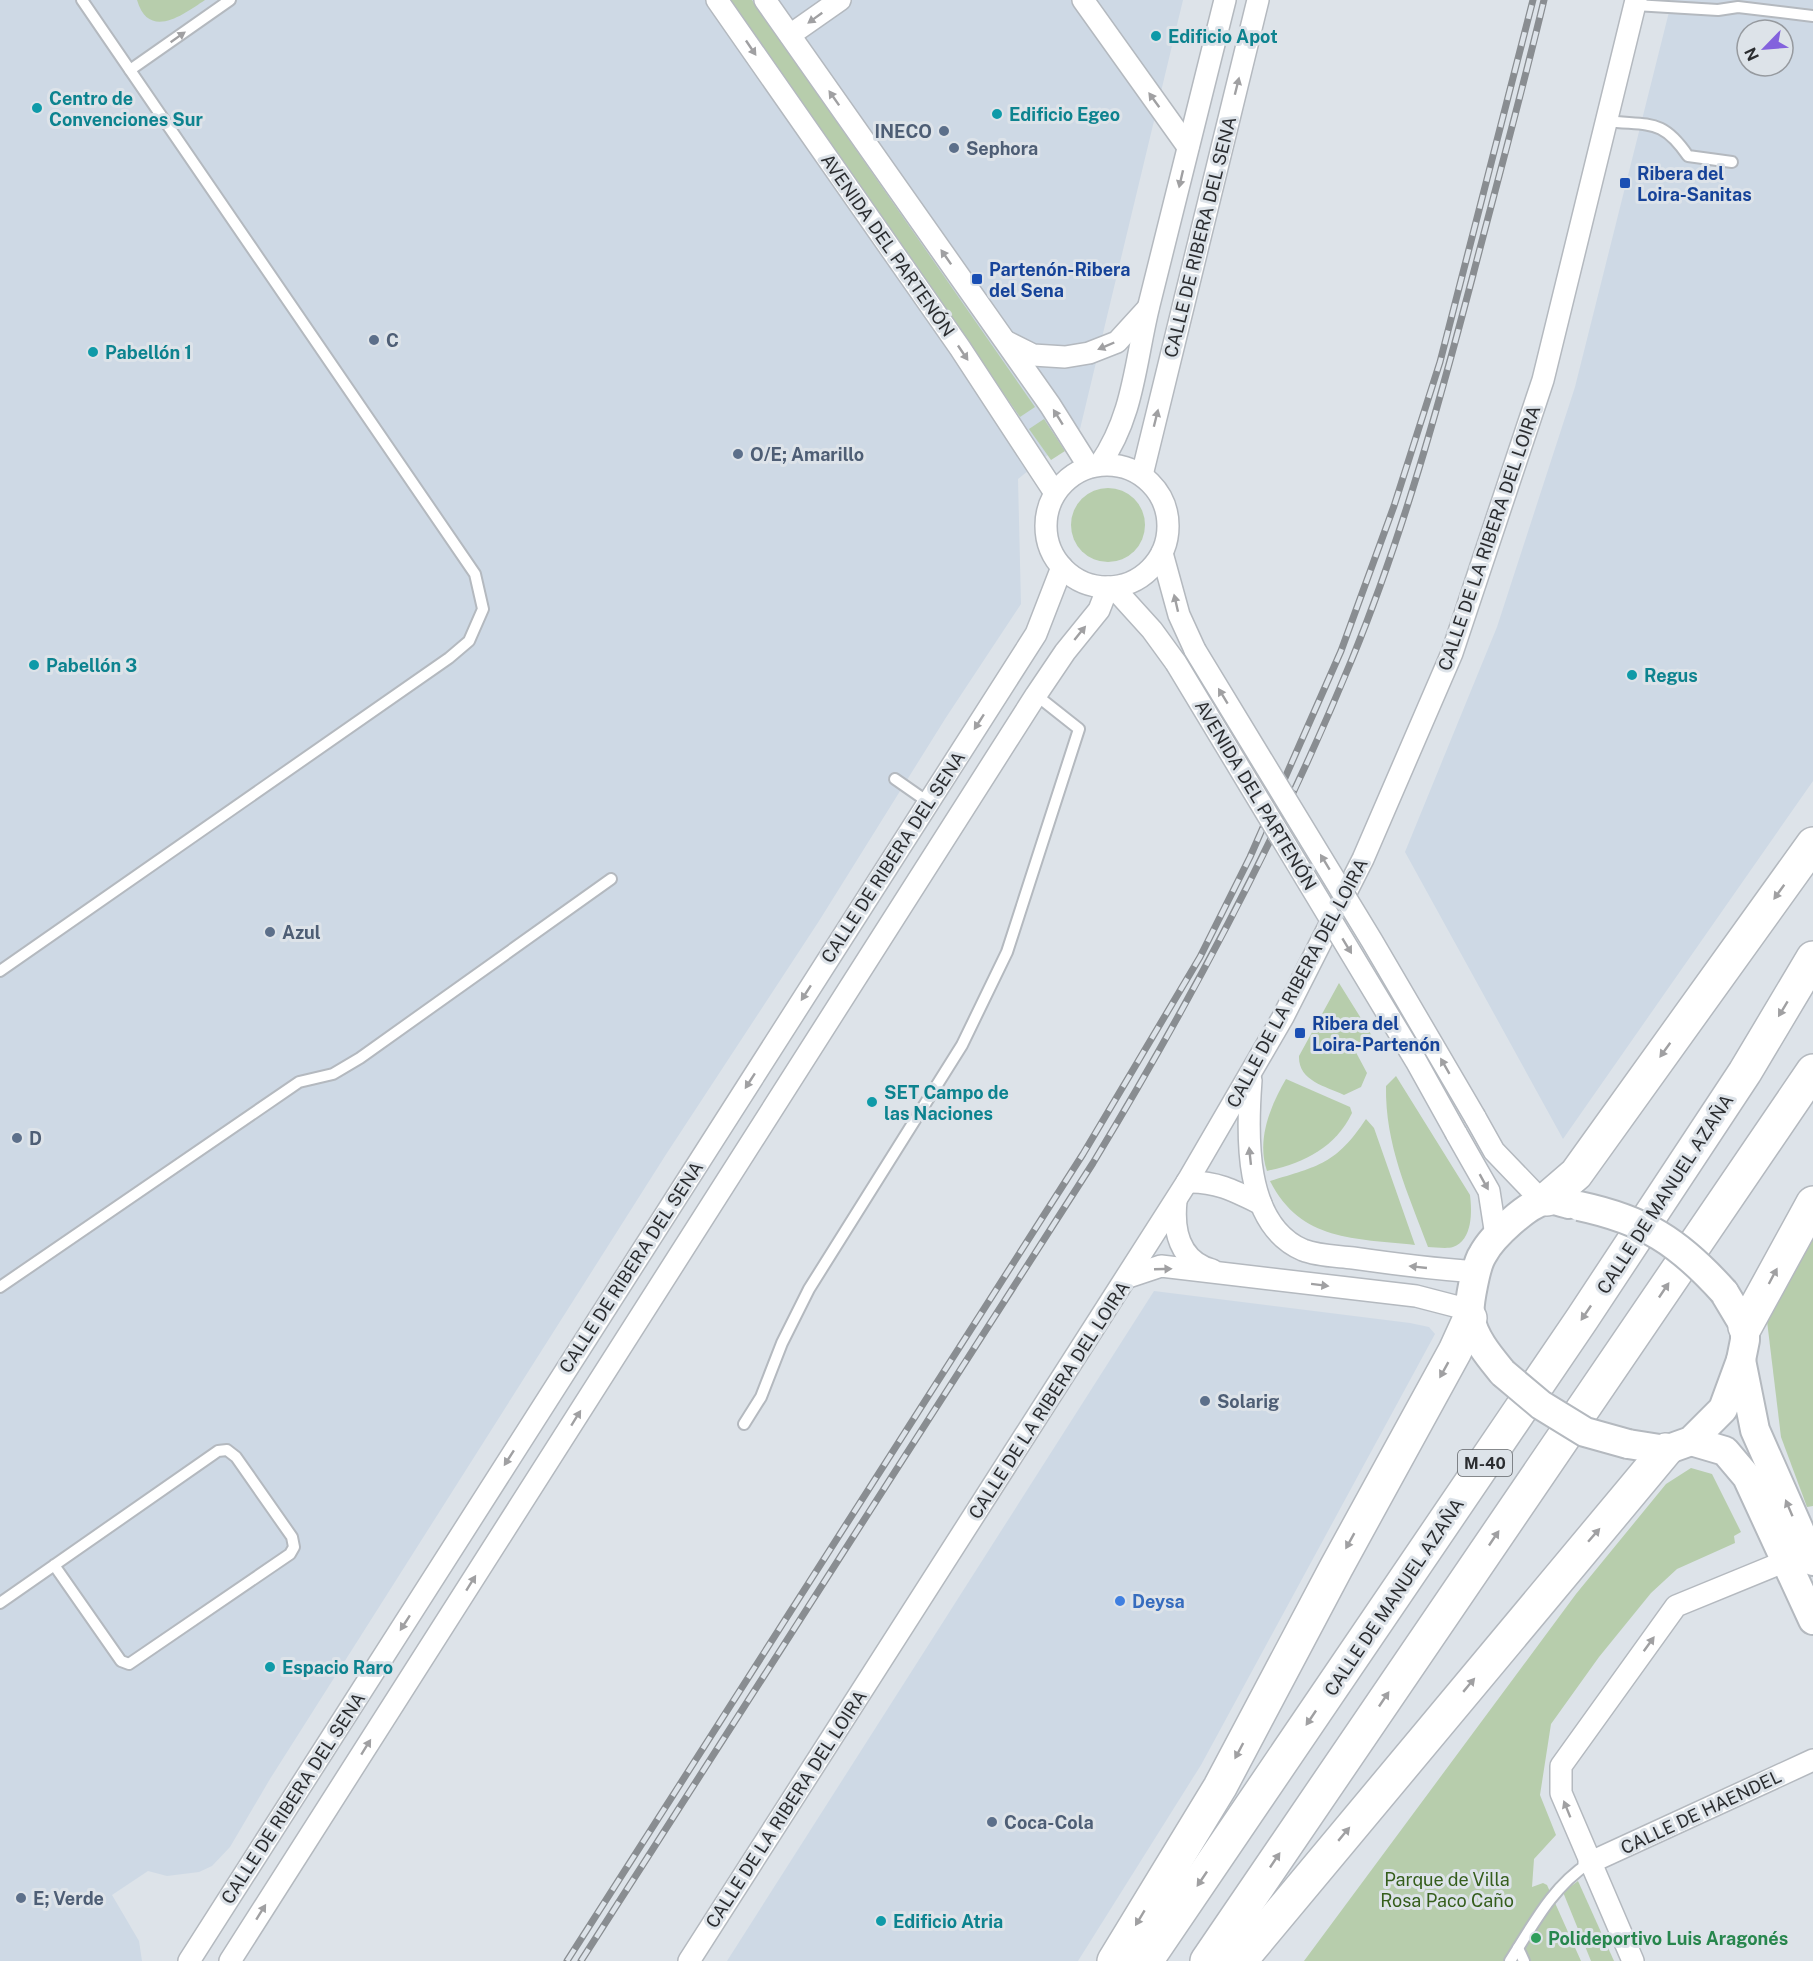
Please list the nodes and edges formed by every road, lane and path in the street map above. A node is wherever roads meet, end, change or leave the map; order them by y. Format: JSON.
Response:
{"nodes":[{"id":1,"x":82,"y":0,"type":"edge"},
{"id":2,"x":230,"y":0,"type":"edge"},
{"id":3,"x":717,"y":0,"type":"edge"},
{"id":4,"x":765,"y":0,"type":"edge"},
{"id":5,"x":840,"y":0,"type":"edge"},
{"id":6,"x":1083,"y":0,"type":"edge"},
{"id":7,"x":1225,"y":0,"type":"edge"},
{"id":8,"x":1258,"y":0,"type":"edge"},
{"id":9,"x":1636,"y":2,"type":"edge"},
{"id":10,"x":1813,"y":16,"type":"edge"},
{"id":11,"x":790,"y":35,"type":"junction"},
{"id":12,"x":130,"y":70,"type":"junction"},
{"id":13,"x":1607,"y":121,"type":"junction"},
{"id":14,"x":1188,"y":147,"type":"junction"},
{"id":15,"x":1732,"y":162,"type":"dead end"},
{"id":16,"x":1148,"y":308,"type":"junction"},
{"id":17,"x":1005,"y":341,"type":"junction"},
{"id":18,"x":1094,"y":466,"type":"junction"},
{"id":19,"x":1142,"y":475,"type":"junction"},
{"id":20,"x":1055,"y":493,"type":"junction"},
{"id":21,"x":1162,"y":553,"type":"junction"},
{"id":22,"x":1062,"y":567,"type":"junction"},
{"id":23,"x":1110,"y":587,"type":"junction"},
{"id":24,"x":1036,"y":695,"type":"junction"},
{"id":25,"x":895,"y":779,"type":"dead end"},
{"id":26,"x":928,"y":802,"type":"junction"},
{"id":27,"x":1813,"y":844,"type":"edge"},
{"id":28,"x":610,"y":879,"type":"dead end"},
{"id":29,"x":1813,"y":958,"type":"edge"},
{"id":30,"x":0,"y":971,"type":"edge"},
{"id":31,"x":1813,"y":1071,"type":"edge"},
{"id":32,"x":1251,"y":1074,"type":"junction"},
{"id":33,"x":1182,"y":1190,"type":"junction"},
{"id":34,"x":1545,"y":1200,"type":"junction"},
{"id":35,"x":1813,"y":1203,"type":"edge"},
{"id":36,"x":1261,"y":1204,"type":"junction"},
{"id":37,"x":1496,"y":1236,"type":"junction"},
{"id":38,"x":1476,"y":1272,"type":"junction"},
{"id":39,"x":1226,"y":1274,"type":"junction"},
{"id":40,"x":1128,"y":1277,"type":"junction"},
{"id":41,"x":0,"y":1287,"type":"edge"},
{"id":42,"x":1474,"y":1325,"type":"junction"},
{"id":43,"x":1745,"y":1327,"type":"junction"},
{"id":44,"x":1742,"y":1360,"type":"junction"},
{"id":45,"x":744,"y":1424,"type":"dead end"},
{"id":46,"x":1678,"y":1445,"type":"junction"},
{"id":47,"x":1802,"y":1555,"type":"edge"},
{"id":48,"x":54,"y":1565,"type":"junction"},
{"id":49,"x":0,"y":1603,"type":"edge"},
{"id":50,"x":1813,"y":1620,"type":"edge"},
{"id":51,"x":1813,"y":1760,"type":"edge"},
{"id":52,"x":1589,"y":1863,"type":"junction"},
{"id":53,"x":1518,"y":1948,"type":"junction"},
{"id":54,"x":189,"y":1961,"type":"edge"},
{"id":55,"x":230,"y":1961,"type":"edge"},
{"id":56,"x":689,"y":1961,"type":"edge"},
{"id":57,"x":1114,"y":1961,"type":"edge"},
{"id":58,"x":1146,"y":1961,"type":"edge"},
{"id":59,"x":1207,"y":1961,"type":"edge"},
{"id":60,"x":1240,"y":1961,"type":"edge"},
{"id":61,"x":1510,"y":1961,"type":"edge"},
{"id":62,"x":1524,"y":1961,"type":"edge"},
{"id":63,"x":1633,"y":1961,"type":"edge"}],
"edges":[{"from":1,"to":12,"type":"lane"},
{"from":12,"to":2,"type":"lane","one_way":true},
{"from":3,"to":20,"type":"street","name":"AVENIDA DEL PARTENÓN","one_way":true},
{"from":4,"to":11,"type":"street"},
{"from":5,"to":11,"type":"street","one_way":true},
{"from":14,"to":6,"type":"street","one_way":true},
{"from":7,"to":14,"type":"street","name":"CALLE DE RIBERA DEL SENA"},
{"from":19,"to":8,"type":"street","name":"CALLE DE RIBERA DEL SENA","one_way":true},
{"from":9,"to":10,"type":"lane"},
{"from":9,"to":13,"type":"street","name":"CALLE DE LA RIBERA DEL LOIRA"},
{"from":17,"to":11,"type":"street","one_way":true},
{"from":12,"to":30,"type":"lane"},
{"from":13,"to":15,"type":"lane"},
{"from":13,"to":32,"type":"street","name":"CALLE DE LA RIBERA DEL LOIRA"},
{"from":14,"to":16,"type":"street","name":"CALLE DE RIBERA DEL SENA","one_way":true},
{"from":16,"to":17,"type":"street","one_way":true},
{"from":16,"to":18,"type":"street","name":"CALLE DE RIBERA DEL SENA"},
{"from":18,"to":17,"type":"street","one_way":true},
{"from":18,"to":19,"type":"street"},
{"from":18,"to":20,"type":"street"},
{"from":19,"to":21,"type":"street"},
{"from":20,"to":22,"type":"street"},
{"from":21,"to":23,"type":"street"},
{"from":34,"to":21,"type":"street","name":"AVENIDA DEL PARTENÓN","one_way":true,"bridge":true},
{"from":22,"to":23,"type":"street"},
{"from":22,"to":26,"type":"street","name":"CALLE DE RIBERA DEL SENA","one_way":true},
{"from":24,"to":23,"type":"street","name":"CALLE DE RIBERA DEL SENA","one_way":true},
{"from":23,"to":37,"type":"street","name":"AVENIDA DEL PARTENÓN","one_way":true,"bridge":true},
{"from":24,"to":45,"type":"lane"},
{"from":55,"to":24,"type":"street","name":"CALLE DE RIBERA DEL SENA","one_way":true},
{"from":25,"to":26,"type":"lane"},
{"from":26,"to":54,"type":"street","name":"CALLE DE RIBERA DEL SENA","one_way":true},
{"from":27,"to":34,"type":"highway","one_way":true},
{"from":28,"to":41,"type":"lane"},
{"from":29,"to":58,"type":"highway","name":"CALLE DE MANUEL AZAÑA","number":"M-40","one_way":true},
{"from":59,"to":31,"type":"highway","number":"M-40","one_way":true},
{"from":32,"to":33,"type":"street","name":"CALLE DE LA RIBERA DEL LOIRA"},
{"from":36,"to":32,"type":"street","one_way":true},
{"from":33,"to":36,"type":"street"},
{"from":33,"to":39,"type":"street"},
{"from":33,"to":40,"type":"street","name":"CALLE DE LA RIBERA DEL LOIRA"},
{"from":34,"to":37,"type":"street"},
{"from":34,"to":43,"type":"street","bridge":true},
{"from":43,"to":35,"type":"highway","one_way":true},
{"from":38,"to":36,"type":"street","one_way":true},
{"from":37,"to":38,"type":"street"},
{"from":38,"to":42,"type":"street"},
{"from":40,"to":39,"type":"street","one_way":true},
{"from":39,"to":42,"type":"street","one_way":true},
{"from":40,"to":56,"type":"street","name":"CALLE DE LA RIBERA DEL LOIRA"},
{"from":42,"to":46,"type":"street","bridge":true},
{"from":42,"to":57,"type":"highway","one_way":true},
{"from":43,"to":44,"type":"street"},
{"from":44,"to":46,"type":"street"},
{"from":47,"to":44,"type":"street","one_way":true},
{"from":46,"to":47,"type":"street"},
{"from":60,"to":46,"type":"highway","one_way":true},
{"from":47,"to":50,"type":"street"},
{"from":52,"to":47,"type":"street","one_way":true},
{"from":48,"to":48,"type":"lane"},
{"from":48,"to":49,"type":"lane"},
{"from":51,"to":52,"type":"street","name":"CALLE DE HAENDEL"},
{"from":52,"to":53,"type":"lane"},
{"from":52,"to":63,"type":"street"},
{"from":53,"to":61,"type":"lane"},
{"from":53,"to":62,"type":"lane"}]}
